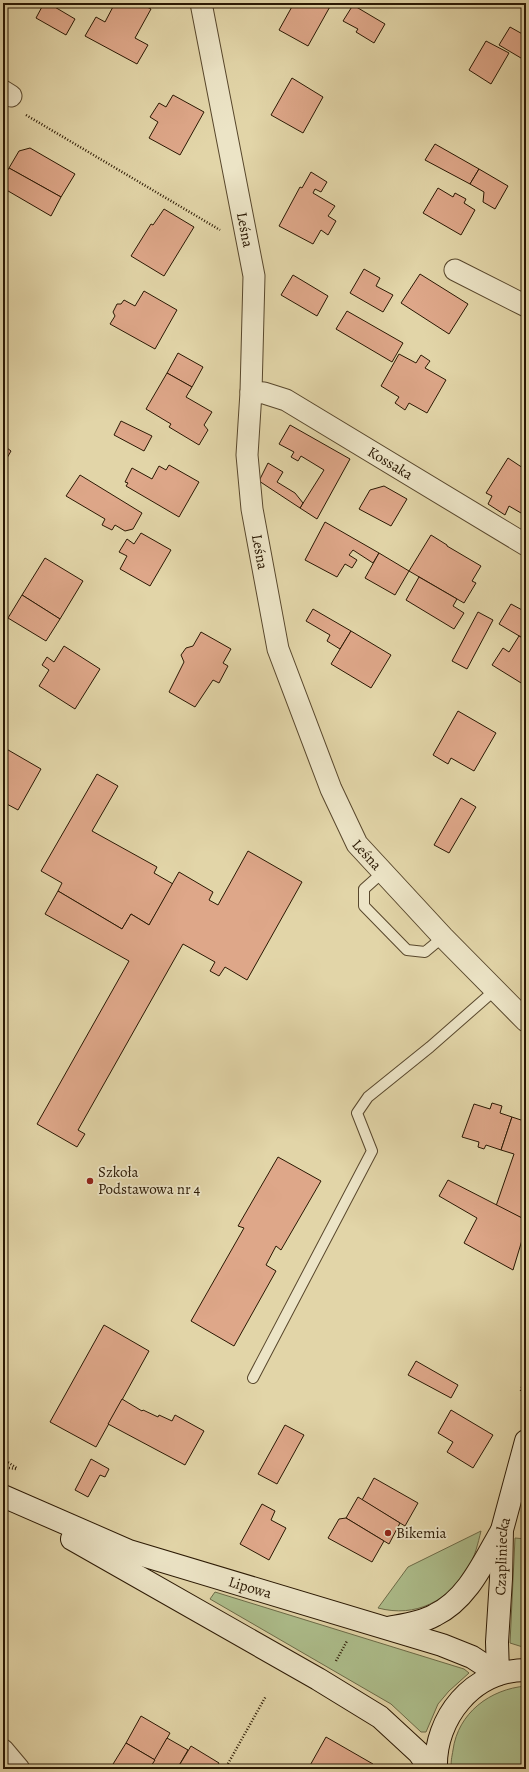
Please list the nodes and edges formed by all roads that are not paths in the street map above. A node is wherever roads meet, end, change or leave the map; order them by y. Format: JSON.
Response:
{"nodes":[{"id":1,"x":201,"y":3,"type":"edge"},
{"id":2,"x":455,"y":270,"type":"dead end"},
{"id":3,"x":526,"y":306,"type":"edge"},
{"id":4,"x":251,"y":392,"type":"junction"},
{"id":5,"x":526,"y":545,"type":"edge"},
{"id":6,"x":383,"y":872,"type":"junction"},
{"id":7,"x":443,"y":937,"type":"junction"},
{"id":8,"x":495,"y":990,"type":"junction"},
{"id":9,"x":526,"y":1021,"type":"edge"},
{"id":10,"x":253,"y":1378,"type":"dead end"},
{"id":11,"x":526,"y":1441,"type":"edge"},
{"id":12,"x":3,"y":1496,"type":"edge"},
{"id":13,"x":3,"y":1499,"type":"edge"},
{"id":14,"x":502,"y":1530,"type":"junction"},
{"id":15,"x":384,"y":1628,"type":"junction"},
{"id":16,"x":526,"y":1670,"type":"edge"},
{"id":17,"x":498,"y":1674,"type":"junction"},
{"id":18,"x":3,"y":1750,"type":"edge"},
{"id":19,"x":19,"y":1769,"type":"edge"},
{"id":20,"x":430,"y":1769,"type":"edge"},
{"id":21,"x":436,"y":1769,"type":"edge"}],
"edges":[{"from":1,"to":4,"type":"street","name":"Leśna"},
{"from":2,"to":3,"type":"street"},
{"from":4,"to":5,"type":"street","name":"Kossaka"},
{"from":4,"to":6,"type":"street","name":"Leśna"},
{"from":6,"to":7,"type":"street","name":"Leśna"},
{"from":6,"to":7,"type":"lane"},
{"from":7,"to":8,"type":"street","name":"Leśna"},
{"from":8,"to":9,"type":"street","name":"Leśna"},
{"from":8,"to":10,"type":"lane"},
{"from":11,"to":14,"type":"street","name":"Czapliniecka"},
{"from":12,"to":15,"type":"street","name":"Lipowa"},
{"from":13,"to":20,"type":"street"},
{"from":14,"to":15,"type":"street"},
{"from":14,"to":17,"type":"street","name":"Czapliniecka"},
{"from":15,"to":17,"type":"street","name":"Lipowa"},
{"from":16,"to":17,"type":"street"},
{"from":17,"to":21,"type":"street"},
{"from":18,"to":19,"type":"street"}]}
